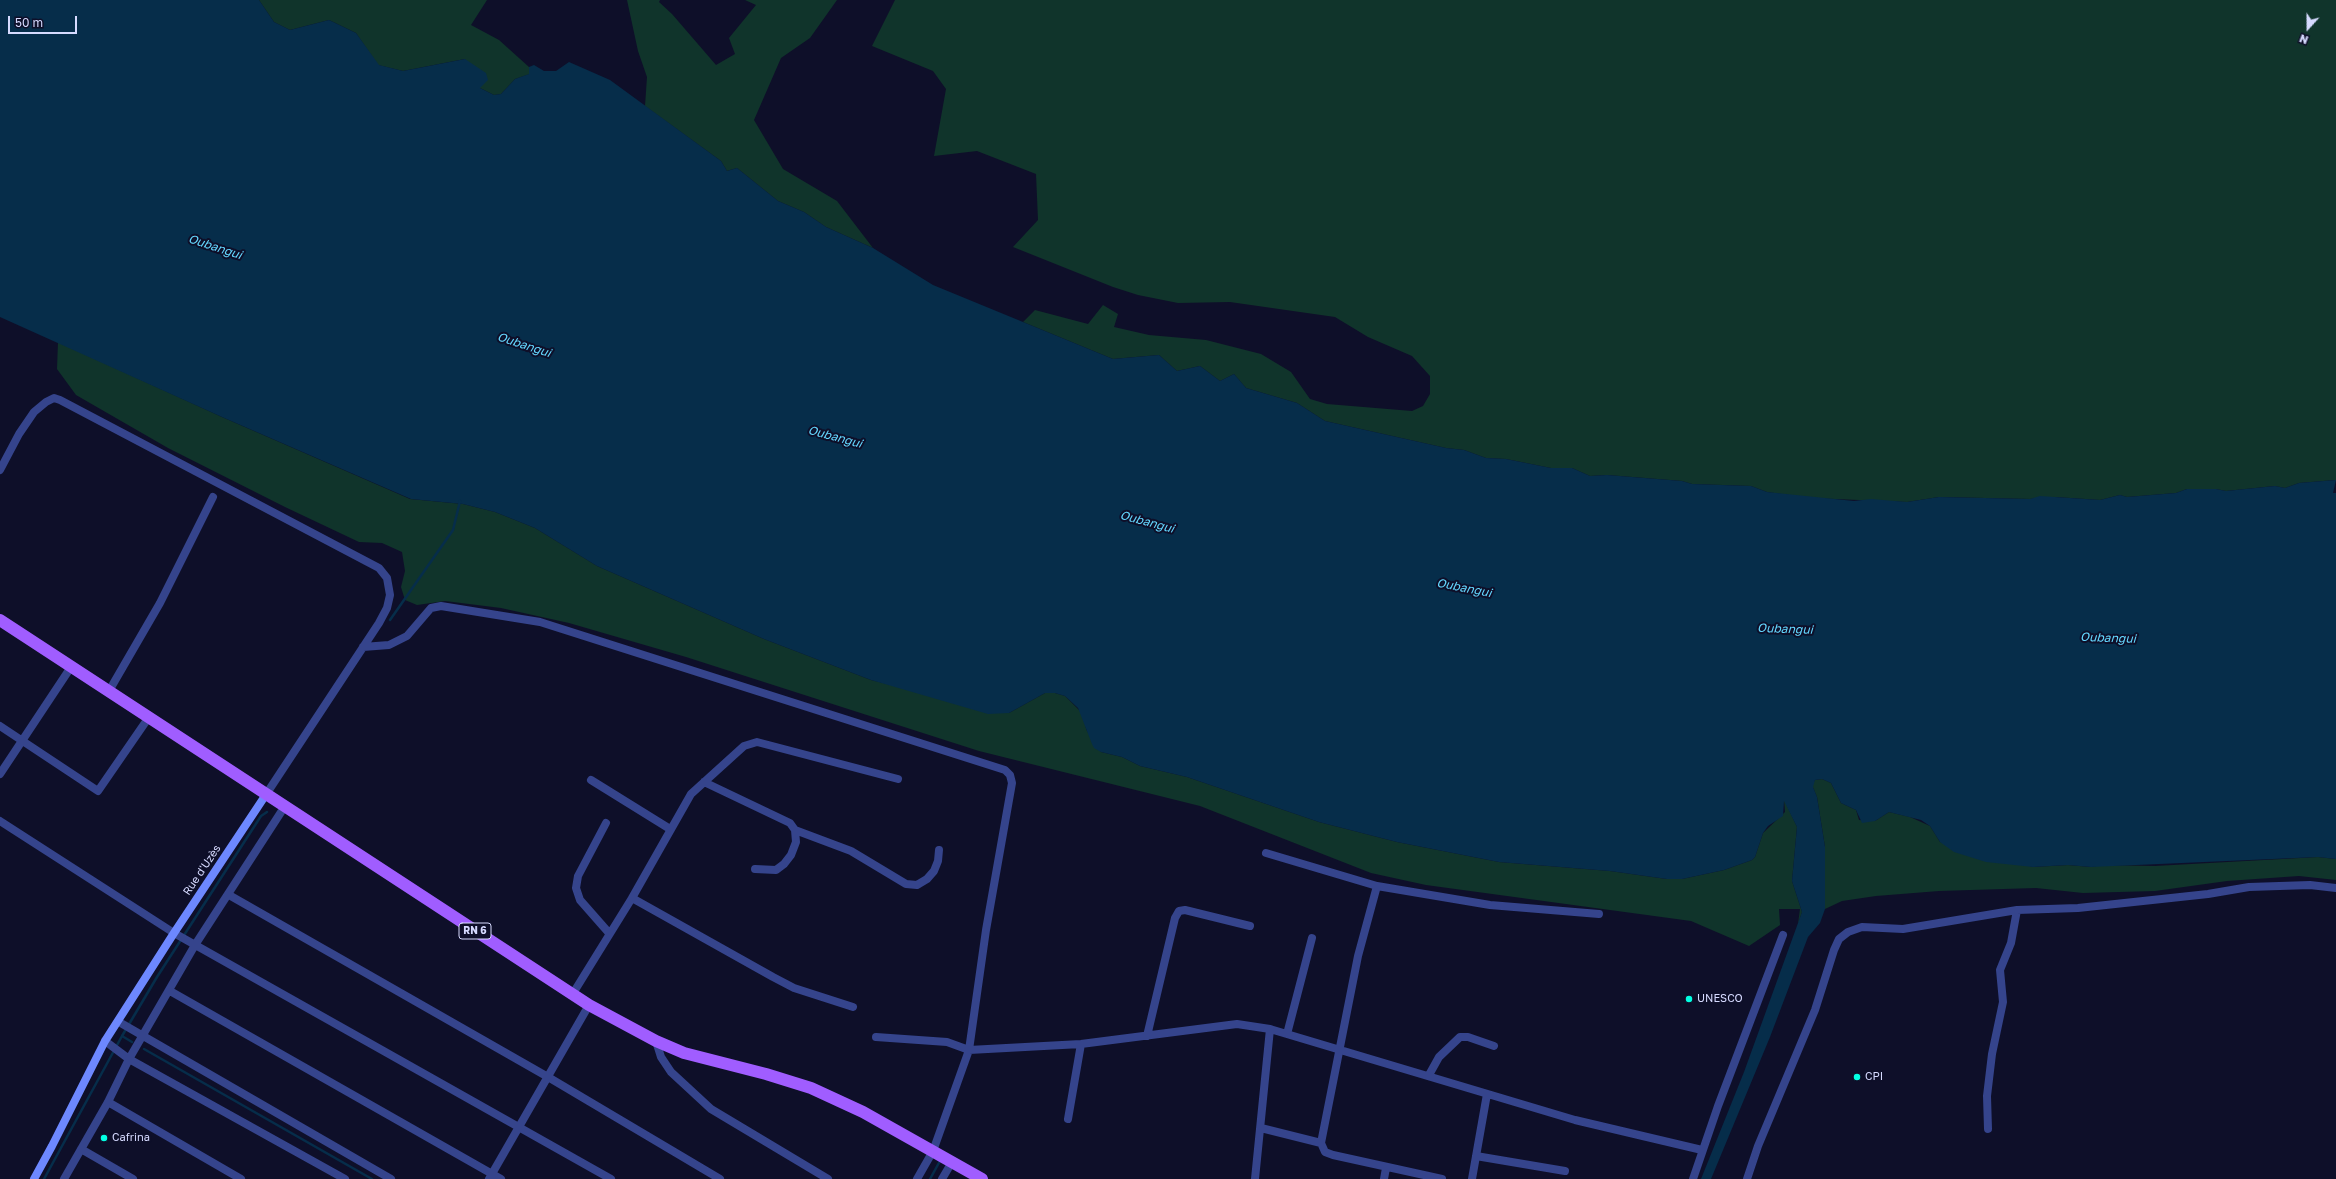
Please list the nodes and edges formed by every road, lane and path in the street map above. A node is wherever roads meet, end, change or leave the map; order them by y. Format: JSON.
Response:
{"nodes":[{"id":1,"x":0,"y":470,"type":"edge"},
{"id":2,"x":214,"y":497,"type":"dead end"},
{"id":3,"x":0,"y":620,"type":"edge"},
{"id":4,"x":363,"y":647,"type":"junction"},
{"id":5,"x":71,"y":667,"type":"junction"},
{"id":6,"x":109,"y":691,"type":"junction"},
{"id":7,"x":149,"y":717,"type":"junction"},
{"id":8,"x":0,"y":726,"type":"edge"},
{"id":9,"x":24,"y":740,"type":"junction"},
{"id":10,"x":0,"y":774,"type":"edge"},
{"id":11,"x":898,"y":779,"type":"dead end"},
{"id":12,"x":591,"y":780,"type":"dead end"},
{"id":13,"x":704,"y":782,"type":"junction"},
{"id":14,"x":266,"y":793,"type":"junction"},
{"id":15,"x":285,"y":806,"type":"junction"},
{"id":16,"x":0,"y":821,"type":"edge"},
{"id":17,"x":606,"y":823,"type":"dead end"},
{"id":18,"x":670,"y":829,"type":"junction"},
{"id":19,"x":796,"y":830,"type":"junction"},
{"id":20,"x":939,"y":850,"type":"dead end"},
{"id":21,"x":1266,"y":853,"type":"dead end"},
{"id":22,"x":755,"y":869,"type":"dead end"},
{"id":23,"x":1376,"y":886,"type":"junction"},
{"id":24,"x":2336,"y":888,"type":"edge"},
{"id":25,"x":229,"y":895,"type":"junction"},
{"id":26,"x":632,"y":898,"type":"junction"},
{"id":27,"x":2017,"y":910,"type":"junction"},
{"id":28,"x":1599,"y":914,"type":"dead end"},
{"id":29,"x":1250,"y":926,"type":"dead end"},
{"id":30,"x":174,"y":932,"type":"junction"},
{"id":31,"x":608,"y":933,"type":"junction"},
{"id":32,"x":1783,"y":935,"type":"dead end"},
{"id":33,"x":1312,"y":938,"type":"dead end"},
{"id":34,"x":195,"y":945,"type":"junction"},
{"id":35,"x":170,"y":991,"type":"junction"},
{"id":36,"x":572,"y":995,"type":"junction"},
{"id":37,"x":589,"y":1006,"type":"junction"},
{"id":38,"x":853,"y":1007,"type":"dead end"},
{"id":39,"x":119,"y":1022,"type":"junction"},
{"id":40,"x":1270,"y":1029,"type":"junction"},
{"id":41,"x":1287,"y":1034,"type":"junction"},
{"id":42,"x":143,"y":1035,"type":"junction"},
{"id":43,"x":1147,"y":1036,"type":"junction"},
{"id":44,"x":876,"y":1037,"type":"dead end"},
{"id":45,"x":106,"y":1041,"type":"junction"},
{"id":46,"x":656,"y":1041,"type":"junction"},
{"id":47,"x":1081,"y":1044,"type":"junction"},
{"id":48,"x":1494,"y":1046,"type":"dead end"},
{"id":49,"x":969,"y":1050,"type":"junction"},
{"id":50,"x":1338,"y":1050,"type":"junction"},
{"id":51,"x":129,"y":1059,"type":"junction"},
{"id":52,"x":1429,"y":1075,"type":"junction"},
{"id":53,"x":548,"y":1077,"type":"junction"},
{"id":54,"x":1487,"y":1094,"type":"junction"},
{"id":55,"x":108,"y":1102,"type":"junction"},
{"id":56,"x":1068,"y":1119,"type":"dead end"},
{"id":57,"x":519,"y":1126,"type":"junction"},
{"id":58,"x":1261,"y":1128,"type":"junction"},
{"id":59,"x":1988,"y":1129,"type":"dead end"},
{"id":60,"x":1321,"y":1143,"type":"junction"},
{"id":61,"x":81,"y":1149,"type":"junction"},
{"id":62,"x":1702,"y":1150,"type":"junction"},
{"id":63,"x":933,"y":1151,"type":"junction"},
{"id":64,"x":1476,"y":1156,"type":"junction"},
{"id":65,"x":952,"y":1162,"type":"junction"},
{"id":66,"x":1386,"y":1168,"type":"junction"},
{"id":67,"x":1565,"y":1171,"type":"dead end"},
{"id":68,"x":490,"y":1176,"type":"edge"},
{"id":69,"x":34,"y":1179,"type":"edge"},
{"id":70,"x":64,"y":1179,"type":"edge"},
{"id":71,"x":133,"y":1179,"type":"edge"},
{"id":72,"x":241,"y":1179,"type":"edge"},
{"id":73,"x":345,"y":1179,"type":"edge"},
{"id":74,"x":391,"y":1179,"type":"edge"},
{"id":75,"x":501,"y":1179,"type":"edge"},
{"id":76,"x":611,"y":1179,"type":"edge"},
{"id":77,"x":720,"y":1179,"type":"edge"},
{"id":78,"x":828,"y":1179,"type":"edge"},
{"id":79,"x":917,"y":1179,"type":"edge"},
{"id":80,"x":942,"y":1179,"type":"edge"},
{"id":81,"x":982,"y":1179,"type":"edge"},
{"id":82,"x":1255,"y":1179,"type":"edge"},
{"id":83,"x":1384,"y":1179,"type":"edge"},
{"id":84,"x":1442,"y":1179,"type":"edge"},
{"id":85,"x":1472,"y":1179,"type":"edge"},
{"id":86,"x":1693,"y":1179,"type":"edge"},
{"id":87,"x":1747,"y":1179,"type":"edge"}],
"edges":[{"from":1,"to":4,"type":"street","name":"Rue d'Uzès"},
{"from":2,"to":6,"type":"street"},
{"from":3,"to":5,"type":"main road","number":"RN 6"},
{"from":4,"to":14,"type":"street","name":"Rue d'Uzès"},
{"from":4,"to":49,"type":"street"},
{"from":5,"to":6,"type":"main road","number":"RN 6"},
{"from":5,"to":9,"type":"street"},
{"from":6,"to":7,"type":"main road","number":"RN 6"},
{"from":7,"to":9,"type":"street"},
{"from":7,"to":14,"type":"main road","number":"RN 6"},
{"from":8,"to":9,"type":"street"},
{"from":9,"to":10,"type":"street"},
{"from":11,"to":13,"type":"street"},
{"from":12,"to":18,"type":"street"},
{"from":13,"to":18,"type":"street"},
{"from":13,"to":19,"type":"street"},
{"from":14,"to":15,"type":"main road","number":"RN 6"},
{"from":14,"to":30,"type":"street","name":"Rue d'Uzès"},
{"from":15,"to":25,"type":"street"},
{"from":15,"to":36,"type":"main road","number":"RN 6"},
{"from":16,"to":30,"type":"street"},
{"from":17,"to":31,"type":"street"},
{"from":18,"to":26,"type":"street"},
{"from":19,"to":20,"type":"street"},
{"from":19,"to":22,"type":"street"},
{"from":21,"to":23,"type":"street"},
{"from":23,"to":28,"type":"street"},
{"from":23,"to":50,"type":"street"},
{"from":24,"to":27,"type":"street"},
{"from":25,"to":34,"type":"street"},
{"from":25,"to":53,"type":"street"},
{"from":26,"to":31,"type":"street"},
{"from":26,"to":38,"type":"street"},
{"from":27,"to":59,"type":"street"},
{"from":27,"to":87,"type":"street"},
{"from":29,"to":43,"type":"street"},
{"from":30,"to":34,"type":"street"},
{"from":30,"to":39,"type":"street","name":"Rue d'Uzès"},
{"from":31,"to":36,"type":"street"},
{"from":32,"to":62,"type":"street"},
{"from":33,"to":41,"type":"street"},
{"from":34,"to":35,"type":"street"},
{"from":34,"to":57,"type":"street"},
{"from":35,"to":42,"type":"street"},
{"from":35,"to":68,"type":"street"},
{"from":36,"to":37,"type":"main road","number":"RN 6"},
{"from":37,"to":46,"type":"main road","number":"RN 6"},
{"from":37,"to":53,"type":"street"},
{"from":39,"to":42,"type":"street"},
{"from":39,"to":45,"type":"street","name":"Rue d'Uzès"},
{"from":40,"to":41,"type":"street"},
{"from":40,"to":43,"type":"street"},
{"from":40,"to":58,"type":"street"},
{"from":41,"to":50,"type":"street"},
{"from":42,"to":51,"type":"street"},
{"from":42,"to":74,"type":"street"},
{"from":43,"to":47,"type":"street"},
{"from":44,"to":49,"type":"street"},
{"from":45,"to":51,"type":"street"},
{"from":45,"to":69,"type":"street","name":"Rue d'Uzès"},
{"from":46,"to":63,"type":"main road","number":"RN 6"},
{"from":46,"to":78,"type":"street"},
{"from":47,"to":49,"type":"street"},
{"from":47,"to":56,"type":"street"},
{"from":48,"to":52,"type":"street"},
{"from":49,"to":63,"type":"street"},
{"from":50,"to":52,"type":"street"},
{"from":50,"to":60,"type":"street"},
{"from":51,"to":55,"type":"street"},
{"from":51,"to":73,"type":"street"},
{"from":52,"to":54,"type":"street"},
{"from":53,"to":57,"type":"street"},
{"from":53,"to":77,"type":"street"},
{"from":54,"to":62,"type":"street"},
{"from":54,"to":64,"type":"street"},
{"from":55,"to":61,"type":"street"},
{"from":55,"to":72,"type":"street"},
{"from":57,"to":68,"type":"street"},
{"from":57,"to":76,"type":"street"},
{"from":58,"to":60,"type":"street"},
{"from":58,"to":82,"type":"street"},
{"from":60,"to":66,"type":"street"},
{"from":61,"to":70,"type":"street"},
{"from":61,"to":71,"type":"street"},
{"from":62,"to":86,"type":"street"},
{"from":63,"to":65,"type":"main road","number":"RN 6"},
{"from":63,"to":79,"type":"street"},
{"from":64,"to":67,"type":"street"},
{"from":64,"to":85,"type":"street"},
{"from":65,"to":80,"type":"street"},
{"from":65,"to":81,"type":"main road","number":"RN 6"},
{"from":66,"to":83,"type":"street"},
{"from":66,"to":84,"type":"street"},
{"from":68,"to":75,"type":"street"}]}
